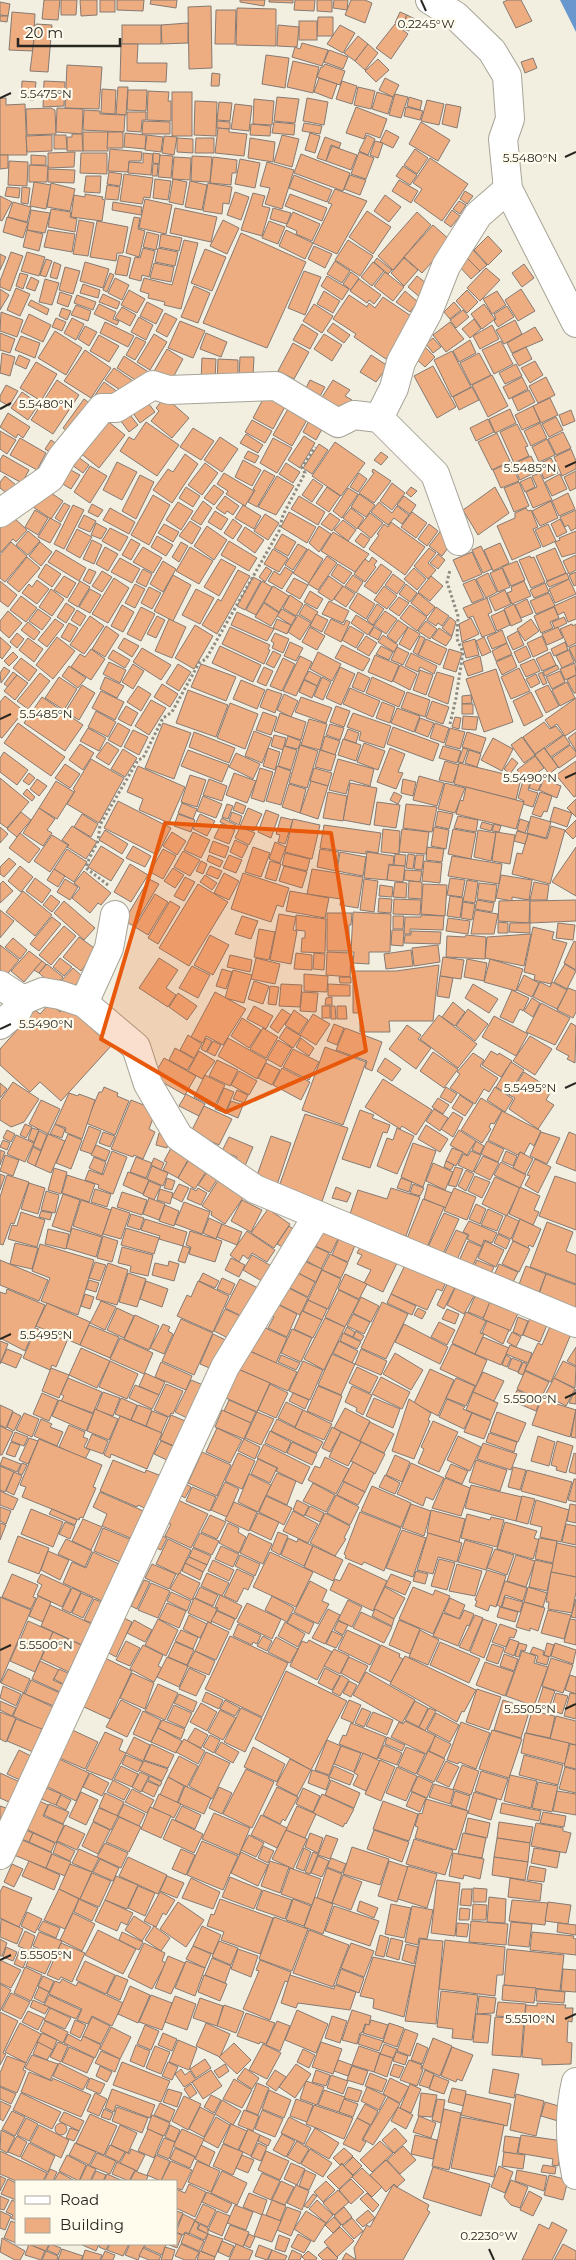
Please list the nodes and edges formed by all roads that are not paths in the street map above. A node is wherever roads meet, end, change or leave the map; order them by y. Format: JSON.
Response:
{"nodes":[{"id":1,"x":430,"y":0,"type":"edge"},
{"id":2,"x":508,"y":189,"type":"junction"},
{"id":3,"x":576,"y":322,"type":"edge"},
{"id":4,"x":379,"y":418,"type":"junction"},
{"id":5,"x":0,"y":513,"type":"edge"},
{"id":6,"x":459,"y":541,"type":"road end"},
{"id":7,"x":115,"y":916,"type":"road end"},
{"id":8,"x":0,"y":985,"type":"edge"},
{"id":9,"x":23,"y":1000,"type":"junction"},
{"id":10,"x":84,"y":1004,"type":"junction"},
{"id":11,"x":0,"y":1025,"type":"edge"},
{"id":12,"x":317,"y":1216,"type":"junction"},
{"id":13,"x":576,"y":1323,"type":"edge"},
{"id":14,"x":0,"y":1855,"type":"edge"},
{"id":15,"x":576,"y":2082,"type":"edge"},
{"id":16,"x":576,"y":2175,"type":"edge"}],
"edges":[{"from":1,"to":2,"type":"street"},
{"from":2,"to":3,"type":"street"},
{"from":2,"to":4,"type":"street"},
{"from":4,"to":5,"type":"street"},
{"from":4,"to":6,"type":"street"},
{"from":7,"to":10,"type":"street"},
{"from":8,"to":9,"type":"street"},
{"from":9,"to":10,"type":"street"},
{"from":9,"to":11,"type":"street"},
{"from":10,"to":12,"type":"street"},
{"from":12,"to":13,"type":"street"},
{"from":12,"to":14,"type":"street"},
{"from":15,"to":16,"type":"street"}]}
